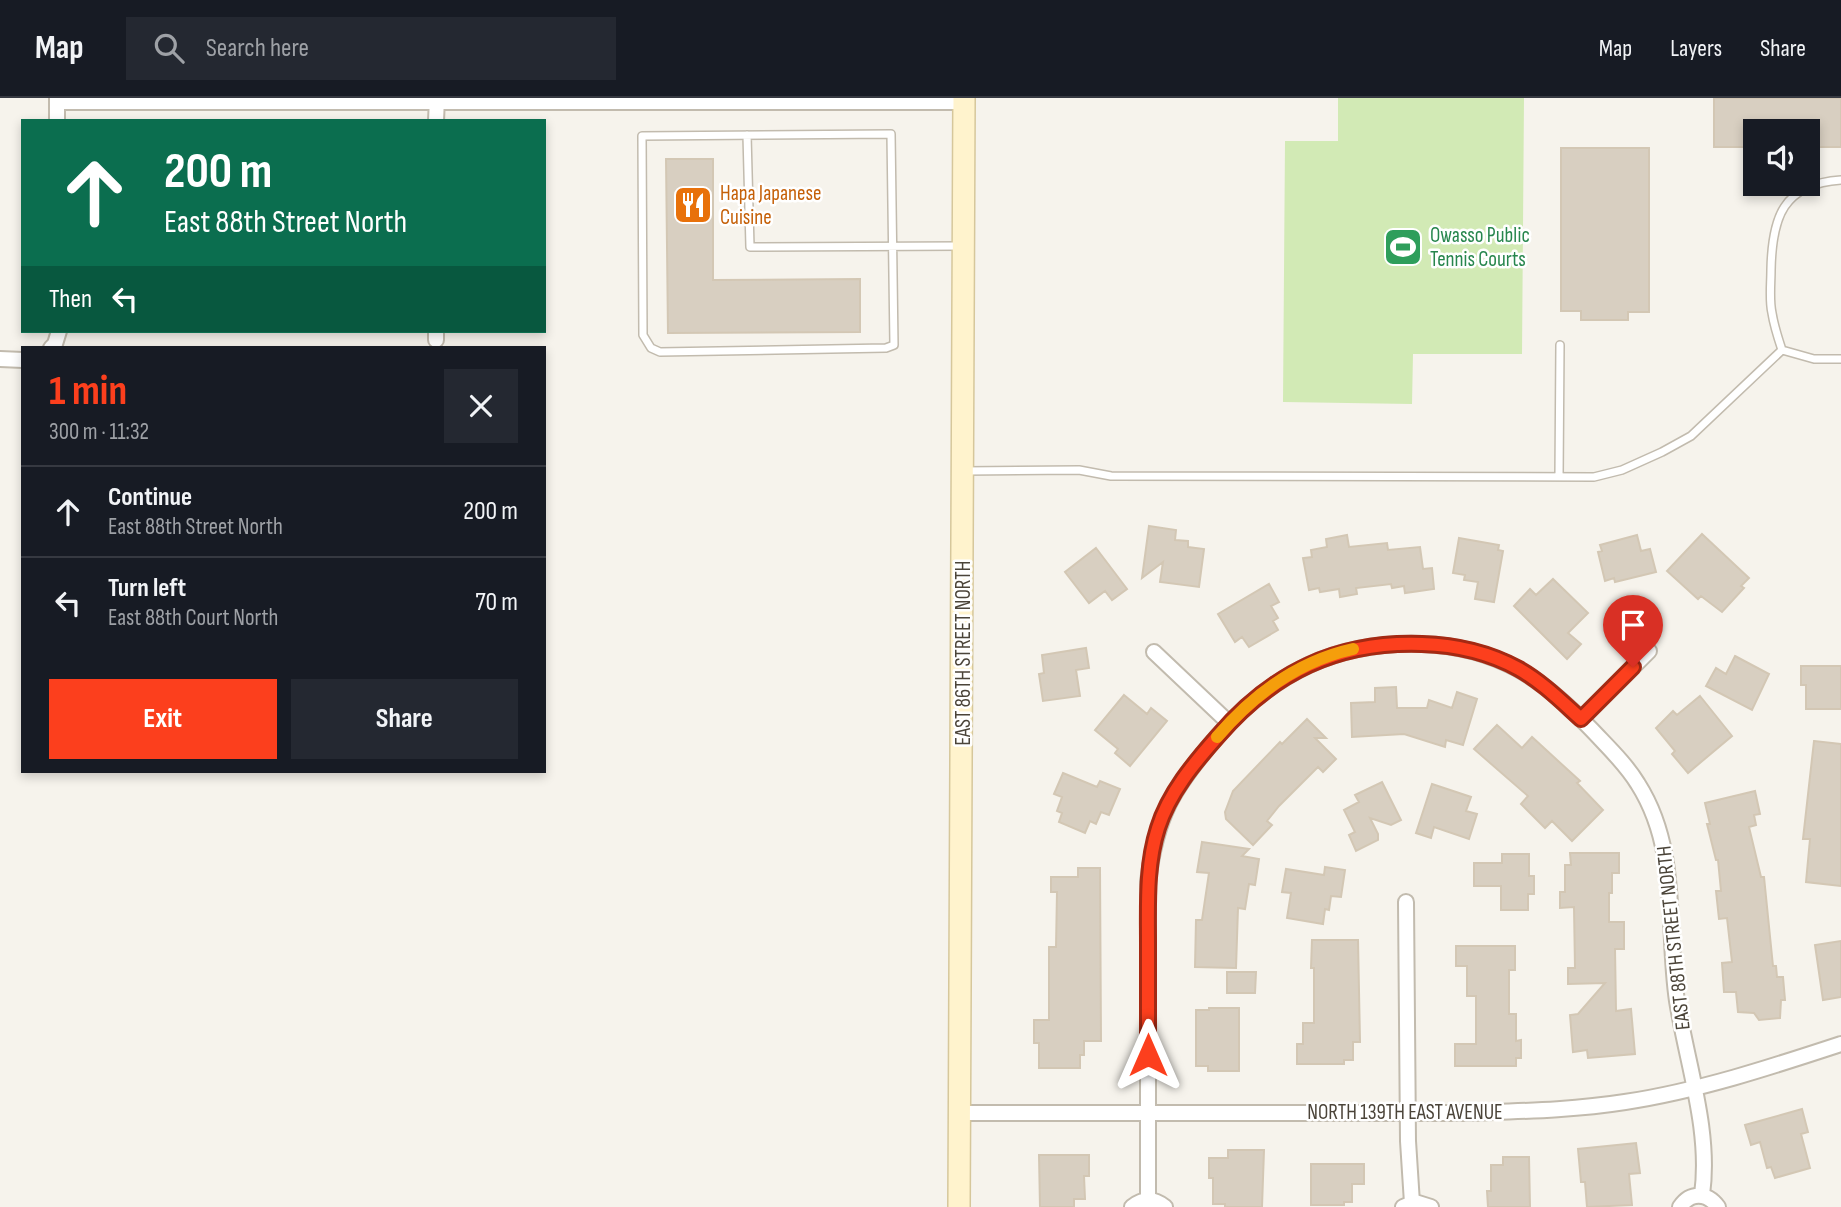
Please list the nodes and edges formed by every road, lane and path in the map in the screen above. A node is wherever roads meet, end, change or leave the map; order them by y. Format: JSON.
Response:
{"nodes":[{"id":1,"x":57,"y":100,"type":"edge"},
{"id":2,"x":964,"y":100,"type":"edge"},
{"id":3,"x":437,"y":101,"type":"edge"},
{"id":4,"x":57,"y":119,"type":"edge"},
{"id":5,"x":436,"y":119,"type":"edge"},
{"id":6,"x":747,"y":135,"type":"junction"},
{"id":7,"x":1841,"y":180,"type":"edge"},
{"id":8,"x":964,"y":246,"type":"junction"},
{"id":9,"x":894,"y":248,"type":"junction"},
{"id":10,"x":1560,"y":345,"type":"dead end"},
{"id":11,"x":1782,"y":350,"type":"junction"},
{"id":12,"x":0,"y":359,"type":"edge"},
{"id":13,"x":1841,"y":359,"type":"edge"},
{"id":14,"x":21,"y":360,"type":"edge"},
{"id":15,"x":964,"y":471,"type":"junction"},
{"id":16,"x":1559,"y":477,"type":"junction"},
{"id":17,"x":1648,"y":651,"type":"dead end"},
{"id":18,"x":1154,"y":652,"type":"dead end"},
{"id":19,"x":1581,"y":719,"type":"junction"},
{"id":20,"x":1229,"y":723,"type":"junction"},
{"id":21,"x":1406,"y":902,"type":"dead end"},
{"id":22,"x":1841,"y":1044,"type":"edge"},
{"id":23,"x":1694,"y":1087,"type":"junction"},
{"id":24,"x":1148,"y":1112,"type":"junction"},
{"id":25,"x":960,"y":1113,"type":"junction"},
{"id":26,"x":1408,"y":1113,"type":"junction"},
{"id":27,"x":1702,"y":1195,"type":"junction"},
{"id":28,"x":1148,"y":1199,"type":"junction"},
{"id":29,"x":1408,"y":1205,"type":"edge"},
{"id":30,"x":959,"y":1207,"type":"edge"},
{"id":31,"x":1132,"y":1207,"type":"edge"},
{"id":32,"x":1165,"y":1207,"type":"edge"},
{"id":33,"x":1431,"y":1207,"type":"edge"},
{"id":34,"x":1679,"y":1207,"type":"edge"},
{"id":35,"x":1718,"y":1207,"type":"edge"}],
"edges":[{"from":1,"to":3,"type":"street"},
{"from":1,"to":4,"type":"street"},
{"from":2,"to":3,"type":"street"},
{"from":2,"to":8,"type":"main road","name":"EAST 86TH STREET NORTH"},
{"from":3,"to":5,"type":"street"},
{"from":6,"to":9,"type":"lane"},
{"from":6,"to":9,"type":"lane"},
{"from":6,"to":9,"type":"lane"},
{"from":7,"to":11,"type":"lane"},
{"from":8,"to":9,"type":"lane"},
{"from":8,"to":15,"type":"main road","name":"EAST 86TH STREET NORTH"},
{"from":10,"to":16,"type":"lane"},
{"from":11,"to":13,"type":"lane"},
{"from":11,"to":16,"type":"lane"},
{"from":12,"to":14,"type":"street"},
{"from":15,"to":16,"type":"lane"},
{"from":15,"to":25,"type":"main road","name":"EAST 86TH STREET NORTH"},
{"from":17,"to":19,"type":"street"},
{"from":18,"to":20,"type":"street"},
{"from":19,"to":20,"type":"street","name":"EAST 88TH STREET NORTH"},
{"from":19,"to":23,"type":"street","name":"EAST 88TH STREET NORTH"},
{"from":20,"to":24,"type":"street","name":"EAST 88TH STREET NORTH"},
{"from":21,"to":26,"type":"street"},
{"from":22,"to":23,"type":"street","name":"NORTH 139TH EAST AVENUE"},
{"from":23,"to":26,"type":"street","name":"NORTH 139TH EAST AVENUE"},
{"from":23,"to":27,"type":"street","name":"EAST 88TH STREET NORTH"},
{"from":24,"to":25,"type":"street","name":"NORTH 139TH EAST AVENUE"},
{"from":24,"to":26,"type":"street","name":"NORTH 139TH EAST AVENUE"},
{"from":24,"to":28,"type":"street","name":"EAST 88TH STREET NORTH"},
{"from":25,"to":30,"type":"main road","name":"EAST 86TH STREET NORTH"},
{"from":26,"to":29,"type":"street"},
{"from":27,"to":34,"type":"street"},
{"from":27,"to":35,"type":"street"},
{"from":28,"to":31,"type":"street"},
{"from":28,"to":32,"type":"street"},
{"from":29,"to":33,"type":"street"}]}
